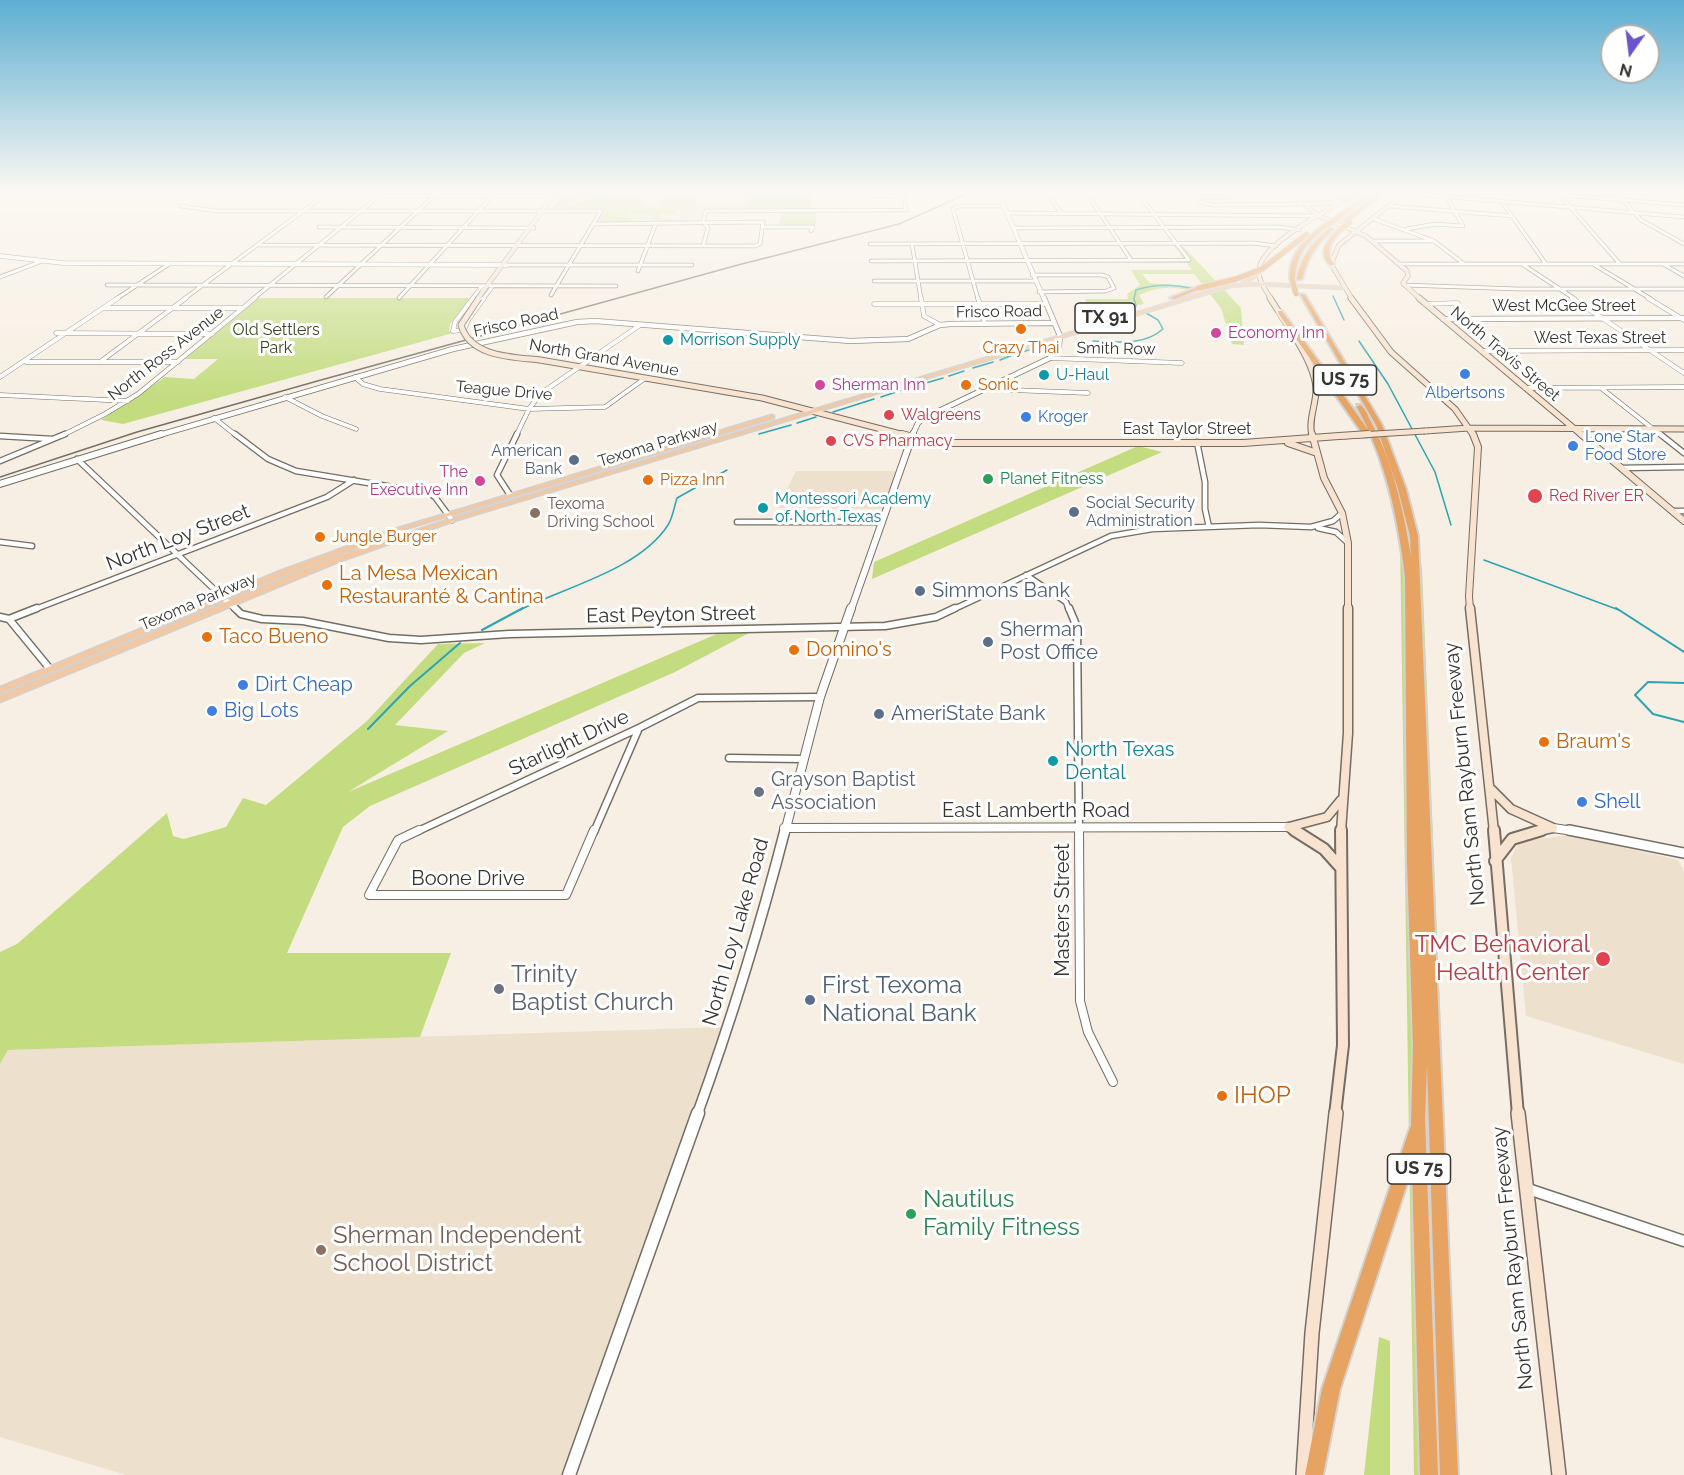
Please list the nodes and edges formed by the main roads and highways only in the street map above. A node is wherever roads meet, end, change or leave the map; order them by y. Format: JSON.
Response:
{"nodes":[{"id":1,"x":507,"y":261,"type":"edge"},
{"id":2,"x":1262,"y":261,"type":"edge"},
{"id":3,"x":1273,"y":261,"type":"edge"},
{"id":4,"x":1294,"y":261,"type":"edge"},
{"id":5,"x":1304,"y":261,"type":"edge"},
{"id":6,"x":1328,"y":261,"type":"edge"},
{"id":7,"x":1332,"y":261,"type":"edge"},
{"id":8,"x":1396,"y":261,"type":"edge"},
{"id":9,"x":1331,"y":264,"type":"junction"},
{"id":10,"x":1259,"y":274,"type":"junction"},
{"id":11,"x":1241,"y":284,"type":"junction"},
{"id":12,"x":1262,"y":284,"type":"junction"},
{"id":13,"x":1342,"y":285,"type":"junction"},
{"id":14,"x":1267,"y":292,"type":"junction"},
{"id":15,"x":1299,"y":294,"type":"junction"},
{"id":16,"x":1173,"y":298,"type":"junction"},
{"id":17,"x":1155,"y":306,"type":"junction"},
{"id":18,"x":1280,"y":312,"type":"junction"},
{"id":19,"x":1059,"y":338,"type":"junction"},
{"id":20,"x":803,"y":408,"type":"junction"},
{"id":21,"x":813,"y":411,"type":"junction"},
{"id":22,"x":1460,"y":416,"type":"junction"},
{"id":23,"x":1469,"y":428,"type":"junction"},
{"id":24,"x":1496,"y":428,"type":"junction"},
{"id":25,"x":1684,"y":429,"type":"edge"},
{"id":26,"x":1575,"y":430,"type":"junction"},
{"id":27,"x":1313,"y":438,"type":"junction"},
{"id":28,"x":1475,"y":438,"type":"junction"},
{"id":29,"x":1282,"y":441,"type":"junction"},
{"id":30,"x":1317,"y":453,"type":"junction"},
{"id":31,"x":1382,"y":455,"type":"junction"},
{"id":32,"x":450,"y":517,"type":"junction"},
{"id":33,"x":1684,"y":521,"type":"edge"},
{"id":34,"x":0,"y":690,"type":"edge"},
{"id":35,"x":0,"y":699,"type":"edge"},
{"id":36,"x":1491,"y":788,"type":"junction"},
{"id":37,"x":1342,"y":799,"type":"junction"},
{"id":38,"x":1494,"y":861,"type":"junction"},
{"id":39,"x":1342,"y":870,"type":"junction"},
{"id":40,"x":1418,"y":1119,"type":"junction"},
{"id":41,"x":1303,"y":1475,"type":"edge"},
{"id":42,"x":1314,"y":1475,"type":"edge"},
{"id":43,"x":1429,"y":1475,"type":"edge"},
{"id":44,"x":1449,"y":1475,"type":"edge"},
{"id":45,"x":1559,"y":1475,"type":"edge"}],
"edges":[{"from":1,"to":20,"type":"main road","name":"North Grand Avenue","bridge":true},
{"from":2,"to":10,"type":"main road"},
{"from":3,"to":16,"type":"highway","number":"TX 91","bridge":true},
{"from":4,"to":15,"type":"highway","name":"North Sam Rayburn Freeway","number":"US 75","bridge":true},
{"from":5,"to":15,"type":"highway","name":"North Sam Rayburn Freeway","number":"US 75"},
{"from":6,"to":9,"type":"highway"},
{"from":7,"to":9,"type":"main road"},
{"from":8,"to":26,"type":"main road","name":"North Travis Street"},
{"from":9,"to":13,"type":"main road","name":"North Sam Rayburn Freeway"},
{"from":10,"to":11,"type":"main road"},
{"from":10,"to":12,"type":"main road"},
{"from":11,"to":12,"type":"main road","name":"Texoma Parkway","number":"TX 91"},
{"from":11,"to":14,"type":"main road"},
{"from":11,"to":16,"type":"main road","name":"Texoma Parkway","number":"TX 91"},
{"from":11,"to":17,"type":"main road","name":"Texoma Parkway","number":"TX 91"},
{"from":12,"to":13,"type":"main road","name":"Texoma Parkway","number":"TX 91"},
{"from":12,"to":14,"type":"main road"},
{"from":13,"to":22,"type":"main road","name":"North Sam Rayburn Freeway"},
{"from":14,"to":18,"type":"main road"},
{"from":15,"to":31,"type":"highway","name":"North Sam Rayburn Freeway","number":"US 75"},
{"from":15,"to":44,"type":"highway","name":"North Sam Rayburn Freeway","number":"US 75"},
{"from":16,"to":17,"type":"main road","name":"Texoma Parkway","number":"TX 91"},
{"from":17,"to":19,"type":"main road","name":"Texoma Parkway","number":"TX 91"},
{"from":18,"to":27,"type":"main road"},
{"from":18,"to":31,"type":"highway"},
{"from":19,"to":20,"type":"main road","name":"Texoma Parkway","number":"TX 91"},
{"from":19,"to":21,"type":"main road","name":"Texoma Parkway","number":"TX 91"},
{"from":20,"to":21,"type":"main road","name":"East Taylor Street"},
{"from":20,"to":32,"type":"main road","name":"Texoma Parkway","number":"TX 91"},
{"from":21,"to":29,"type":"main road","name":"East Taylor Street"},
{"from":21,"to":32,"type":"main road","name":"Texoma Parkway","number":"TX 91"},
{"from":22,"to":23,"type":"main road","name":"North Sam Rayburn Freeway"},
{"from":22,"to":24,"type":"main road"},
{"from":23,"to":24,"type":"main road","name":"East Taylor Street"},
{"from":23,"to":27,"type":"main road","name":"East Taylor Street","bridge":true},
{"from":23,"to":28,"type":"main road","name":"North Sam Rayburn Freeway"},
{"from":24,"to":26,"type":"main road","name":"East Taylor Street"},
{"from":24,"to":28,"type":"main road"},
{"from":25,"to":26,"type":"main road","name":"East Taylor Street"},
{"from":26,"to":33,"type":"main road","name":"North Travis Street"},
{"from":27,"to":29,"type":"main road","name":"East Taylor Street"},
{"from":27,"to":30,"type":"main road"},
{"from":28,"to":36,"type":"main road","name":"North Sam Rayburn Freeway"},
{"from":29,"to":30,"type":"main road"},
{"from":30,"to":37,"type":"main road"},
{"from":31,"to":40,"type":"highway","name":"North Sam Rayburn Freeway","number":"US 75"},
{"from":32,"to":34,"type":"main road","name":"Texoma Parkway","number":"TX 91"},
{"from":32,"to":35,"type":"main road","name":"Texoma Parkway","number":"TX 91"},
{"from":36,"to":38,"type":"main road","name":"North Sam Rayburn Freeway"},
{"from":36,"to":38,"type":"main road"},
{"from":37,"to":39,"type":"main road"},
{"from":37,"to":39,"type":"main road"},
{"from":38,"to":45,"type":"main road","name":"North Sam Rayburn Freeway"},
{"from":39,"to":41,"type":"main road"},
{"from":40,"to":42,"type":"highway"},
{"from":40,"to":43,"type":"highway","name":"North Sam Rayburn Freeway","number":"US 75"}]}
